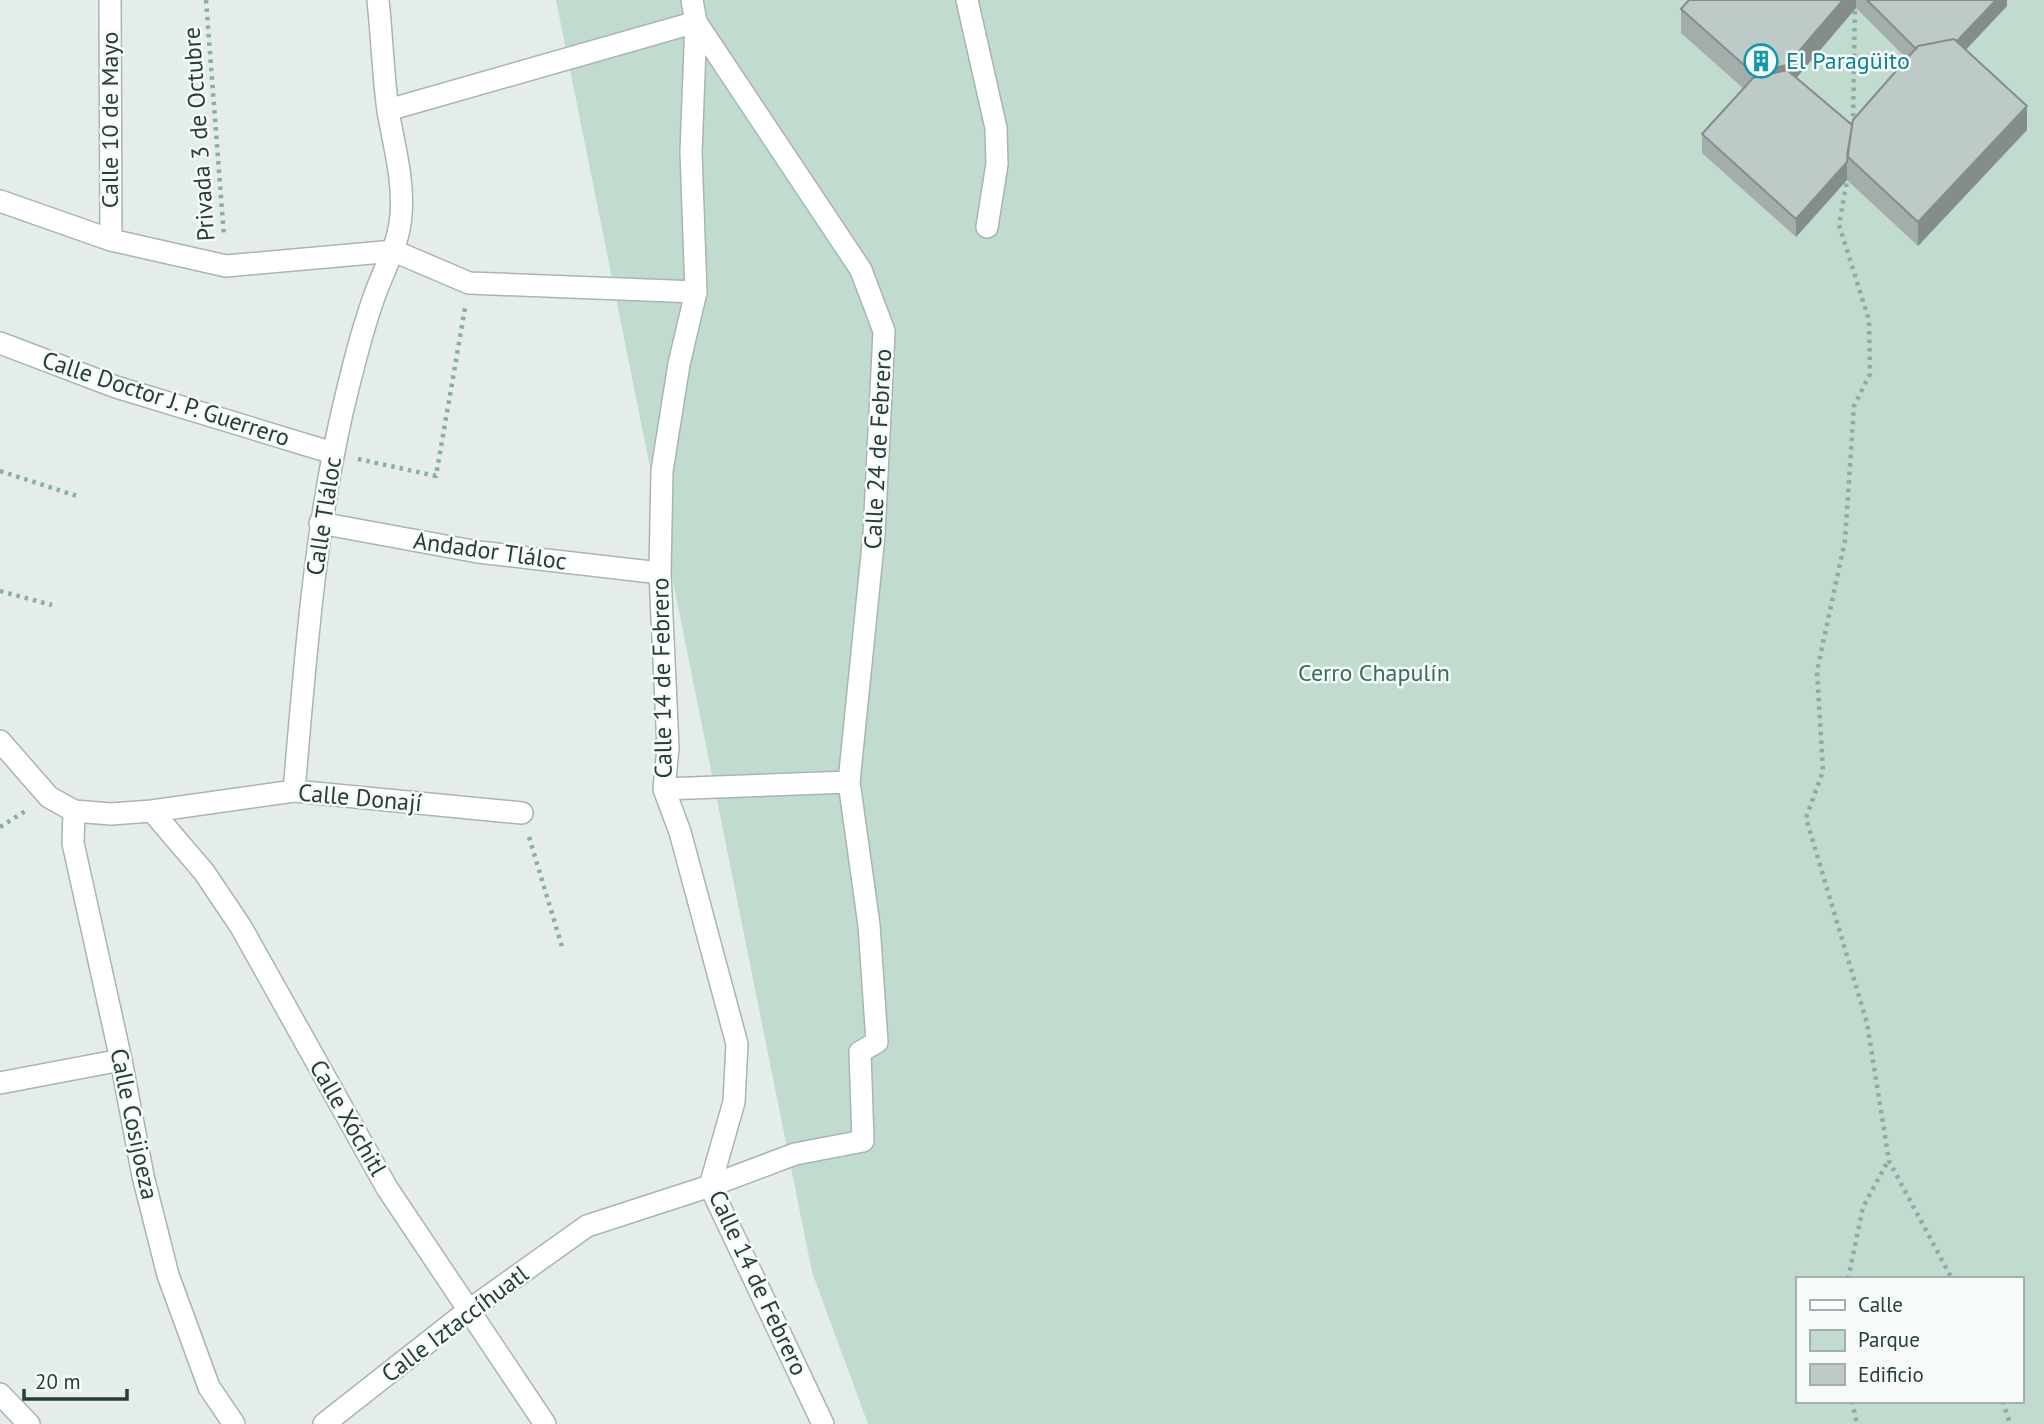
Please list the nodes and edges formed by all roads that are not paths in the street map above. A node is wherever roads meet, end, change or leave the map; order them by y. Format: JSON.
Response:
{"nodes":[{"id":1,"x":110,"y":0,"type":"edge"},
{"id":2,"x":378,"y":0,"type":"edge"},
{"id":3,"x":692,"y":0,"type":"edge"},
{"id":4,"x":967,"y":0,"type":"edge"},
{"id":5,"x":695,"y":22,"type":"junction"},
{"id":6,"x":388,"y":110,"type":"junction"},
{"id":7,"x":0,"y":201,"type":"edge"},
{"id":8,"x":987,"y":227,"type":"dead end"},
{"id":9,"x":111,"y":240,"type":"junction"},
{"id":10,"x":394,"y":251,"type":"junction"},
{"id":11,"x":696,"y":292,"type":"junction"},
{"id":12,"x":0,"y":343,"type":"edge"},
{"id":13,"x":333,"y":453,"type":"junction"},
{"id":14,"x":320,"y":523,"type":"junction"},
{"id":15,"x":660,"y":573,"type":"junction"},
{"id":16,"x":0,"y":741,"type":"edge"},
{"id":17,"x":849,"y":782,"type":"junction"},
{"id":18,"x":664,"y":789,"type":"junction"},
{"id":19,"x":294,"y":791,"type":"junction"},
{"id":20,"x":74,"y":811,"type":"junction"},
{"id":21,"x":152,"y":811,"type":"junction"},
{"id":22,"x":522,"y":813,"type":"road end"},
{"id":23,"x":121,"y":1060,"type":"junction"},
{"id":24,"x":0,"y":1083,"type":"edge"},
{"id":25,"x":863,"y":1141,"type":"joint"},
{"id":26,"x":710,"y":1186,"type":"junction"},
{"id":27,"x":469,"y":1310,"type":"junction"},
{"id":28,"x":0,"y":1394,"type":"edge"},
{"id":29,"x":29,"y":1424,"type":"edge"},
{"id":30,"x":234,"y":1424,"type":"edge"},
{"id":31,"x":324,"y":1424,"type":"edge"},
{"id":32,"x":545,"y":1424,"type":"edge"},
{"id":33,"x":823,"y":1424,"type":"edge"}],
"edges":[{"from":1,"to":9,"type":"street","name":"Calle 10 de Mayo"},
{"from":2,"to":6,"type":"street","name":"Calle Tláloc"},
{"from":3,"to":5,"type":"street","name":"Calle 24 de Febrero"},
{"from":4,"to":8,"type":"street"},
{"from":5,"to":6,"type":"street"},
{"from":5,"to":11,"type":"street","name":"Calle 14 de Febrero"},
{"from":5,"to":17,"type":"street","name":"Calle 24 de Febrero"},
{"from":6,"to":10,"type":"street","name":"Calle Tláloc"},
{"from":7,"to":9,"type":"street"},
{"from":9,"to":10,"type":"street"},
{"from":10,"to":11,"type":"street"},
{"from":10,"to":13,"type":"street","name":"Calle Tláloc"},
{"from":11,"to":15,"type":"street","name":"Calle 14 de Febrero"},
{"from":12,"to":13,"type":"street","name":"Calle Doctor J. P. Guerrero"},
{"from":13,"to":14,"type":"street","name":"Calle Tláloc"},
{"from":14,"to":15,"type":"street","name":"Andador Tláloc"},
{"from":14,"to":19,"type":"street","name":"Calle Tláloc"},
{"from":15,"to":18,"type":"street","name":"Calle 14 de Febrero"},
{"from":16,"to":20,"type":"street"},
{"from":17,"to":18,"type":"street"},
{"from":17,"to":25,"type":"street","name":"Calle 24 de Febrero"},
{"from":18,"to":26,"type":"street","name":"Calle 14 de Febrero"},
{"from":19,"to":21,"type":"street","name":"Calle Donají"},
{"from":19,"to":22,"type":"street","name":"Calle Donají"},
{"from":20,"to":21,"type":"street","name":"Calle Donají"},
{"from":20,"to":23,"type":"street","name":"Calle Cosijoeza"},
{"from":21,"to":27,"type":"street","name":"Calle Xóchitl"},
{"from":23,"to":24,"type":"street"},
{"from":23,"to":30,"type":"street","name":"Calle Cosijoeza"},
{"from":25,"to":26,"type":"street","name":"Calle Iztaccíhuatl"},
{"from":26,"to":27,"type":"street","name":"Calle Iztaccíhuatl"},
{"from":26,"to":33,"type":"street","name":"Calle 14 de Febrero"},
{"from":27,"to":31,"type":"street","name":"Calle Iztaccíhuatl"},
{"from":27,"to":32,"type":"street","name":"Calle Xóchitl"},
{"from":28,"to":29,"type":"street"}]}
